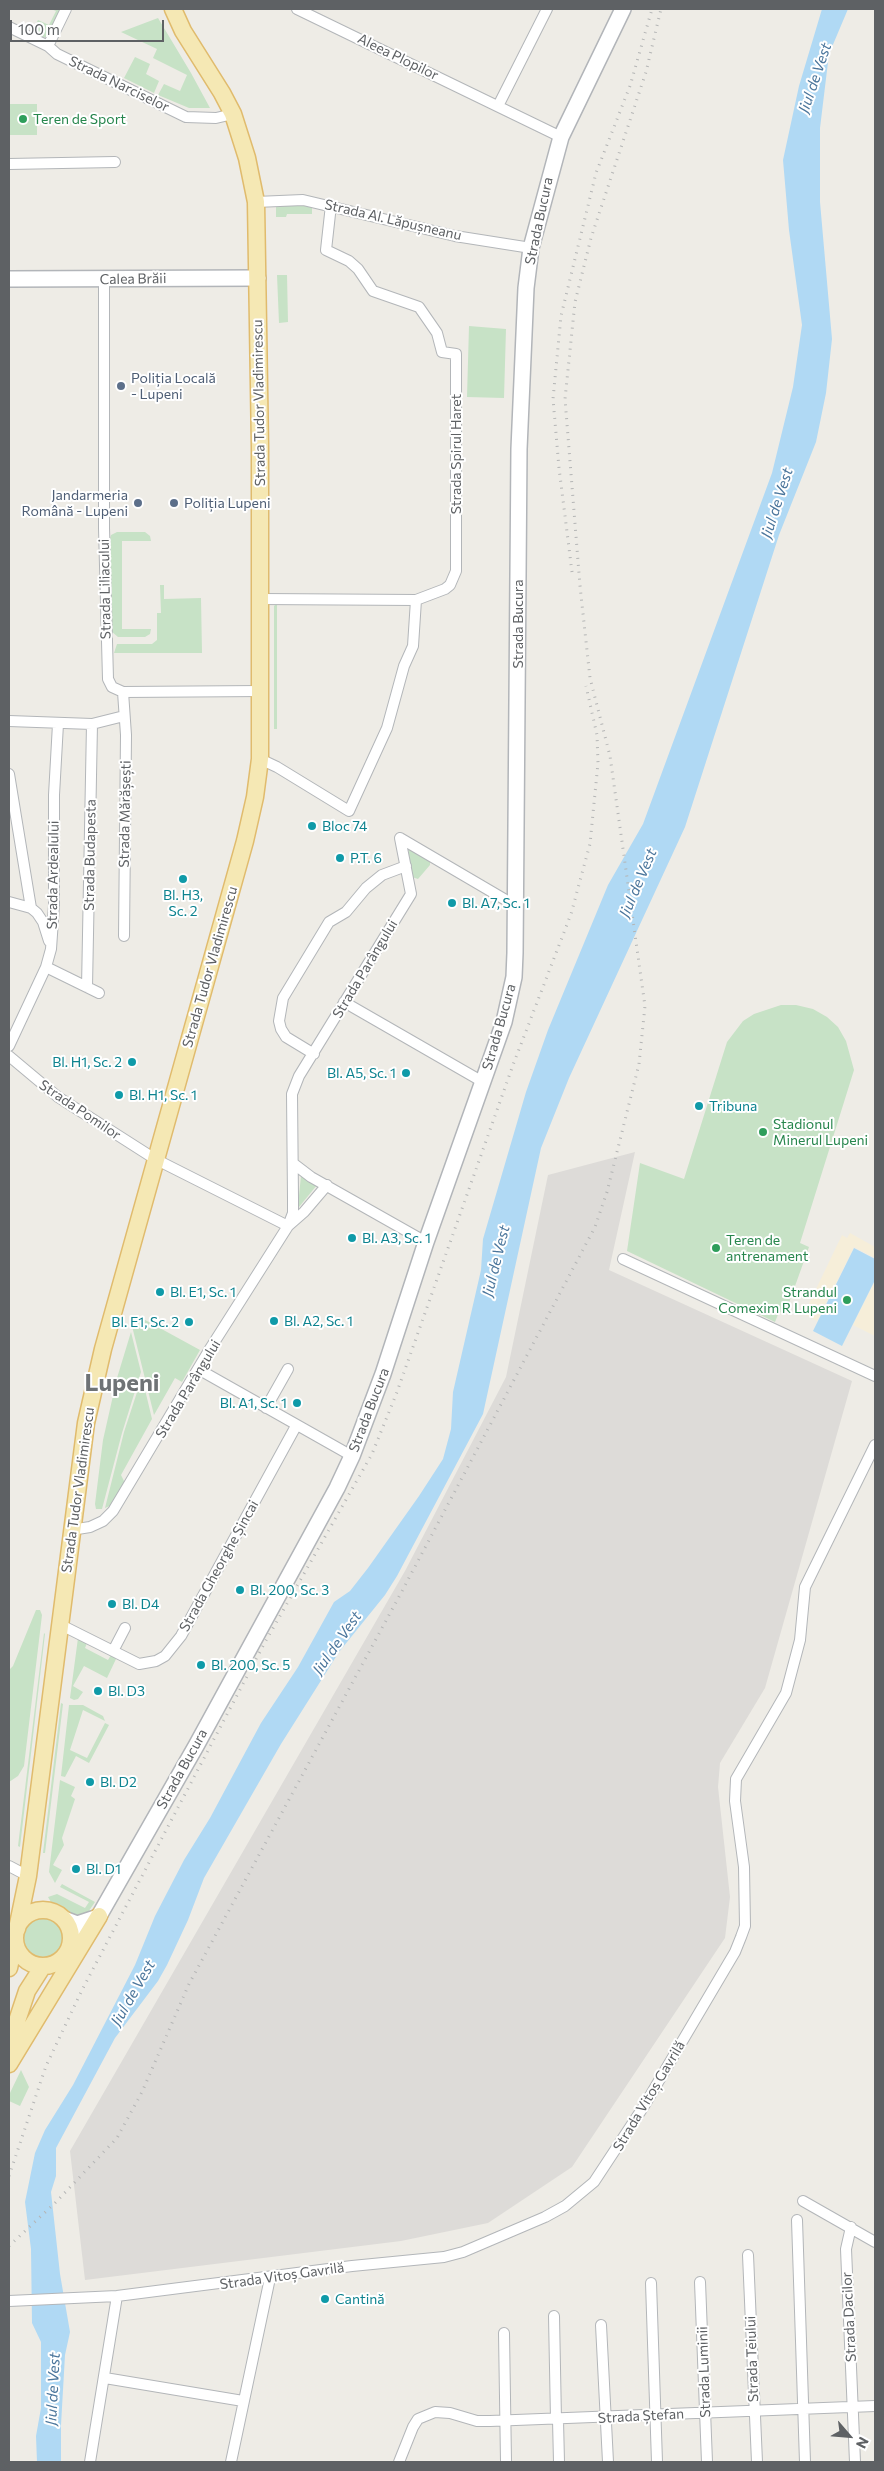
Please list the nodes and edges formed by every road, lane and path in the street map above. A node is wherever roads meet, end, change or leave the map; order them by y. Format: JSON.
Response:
{"nodes":[{"id":1,"x":66,"y":9,"type":"edge"},
{"id":2,"x":173,"y":9,"type":"edge"},
{"id":3,"x":297,"y":9,"type":"edge"},
{"id":4,"x":547,"y":9,"type":"edge"},
{"id":5,"x":623,"y":9,"type":"edge"},
{"id":6,"x":9,"y":27,"type":"edge"},
{"id":7,"x":48,"y":46,"type":"junction"},
{"id":8,"x":498,"y":106,"type":"junction"},
{"id":9,"x":233,"y":114,"type":"junction"},
{"id":10,"x":561,"y":137,"type":"junction"},
{"id":11,"x":115,"y":162,"type":"dead end"},
{"id":12,"x":9,"y":164,"type":"edge"},
{"id":13,"x":256,"y":202,"type":"junction"},
{"id":14,"x":332,"y":205,"type":"junction"},
{"id":15,"x":531,"y":248,"type":"junction"},
{"id":16,"x":258,"y":278,"type":"junction"},
{"id":17,"x":9,"y":279,"type":"edge"},
{"id":18,"x":104,"y":280,"type":"junction"},
{"id":19,"x":261,"y":599,"type":"junction"},
{"id":20,"x":416,"y":600,"type":"junction"},
{"id":21,"x":120,"y":691,"type":"junction"},
{"id":22,"x":262,"y":691,"type":"junction"},
{"id":23,"x":124,"y":716,"type":"junction"},
{"id":24,"x":9,"y":721,"type":"edge"},
{"id":25,"x":58,"y":724,"type":"junction"},
{"id":26,"x":92,"y":724,"type":"junction"},
{"id":27,"x":260,"y":759,"type":"junction"},
{"id":28,"x":9,"y":774,"type":"edge"},
{"id":29,"x":406,"y":866,"type":"junction"},
{"id":30,"x":9,"y":902,"type":"edge"},
{"id":31,"x":516,"y":906,"type":"junction"},
{"id":32,"x":31,"y":908,"type":"junction"},
{"id":33,"x":124,"y":936,"type":"dead end"},
{"id":34,"x":51,"y":949,"type":"junction"},
{"id":35,"x":46,"y":967,"type":"junction"},
{"id":36,"x":87,"y":987,"type":"junction"},
{"id":37,"x":99,"y":993,"type":"dead end"},
{"id":38,"x":344,"y":1002,"type":"junction"},
{"id":39,"x":9,"y":1046,"type":"edge"},
{"id":40,"x":314,"y":1054,"type":"junction"},
{"id":41,"x":9,"y":1056,"type":"edge"},
{"id":42,"x":483,"y":1082,"type":"junction"},
{"id":43,"x":155,"y":1159,"type":"junction"},
{"id":44,"x":294,"y":1164,"type":"junction"},
{"id":45,"x":326,"y":1185,"type":"junction"},
{"id":46,"x":288,"y":1226,"type":"junction"},
{"id":47,"x":426,"y":1242,"type":"junction"},
{"id":48,"x":623,"y":1259,"type":"dead end"},
{"id":49,"x":198,"y":1369,"type":"junction"},
{"id":50,"x":288,"y":1369,"type":"dead end"},
{"id":51,"x":875,"y":1376,"type":"edge"},
{"id":52,"x":266,"y":1408,"type":"junction"},
{"id":53,"x":296,"y":1426,"type":"junction"},
{"id":54,"x":875,"y":1445,"type":"edge"},
{"id":55,"x":352,"y":1456,"type":"junction"},
{"id":56,"x":71,"y":1530,"type":"junction"},
{"id":57,"x":59,"y":1624,"type":"junction"},
{"id":58,"x":125,"y":1628,"type":"dead end"},
{"id":59,"x":113,"y":1652,"type":"junction"},
{"id":60,"x":9,"y":1866,"type":"edge"},
{"id":61,"x":28,"y":1876,"type":"junction"},
{"id":62,"x":47,"y":1910,"type":"junction"},
{"id":63,"x":99,"y":1916,"type":"junction"},
{"id":64,"x":64,"y":1919,"type":"junction"},
{"id":65,"x":16,"y":1933,"type":"junction"},
{"id":66,"x":70,"y":1946,"type":"junction"},
{"id":67,"x":43,"y":1966,"type":"junction"},
{"id":68,"x":9,"y":1968,"type":"edge"},
{"id":69,"x":9,"y":2044,"type":"edge"},
{"id":70,"x":9,"y":2064,"type":"edge"},
{"id":71,"x":803,"y":2201,"type":"dead end"},
{"id":72,"x":797,"y":2220,"type":"dead end"},
{"id":73,"x":850,"y":2227,"type":"junction"},
{"id":74,"x":875,"y":2242,"type":"edge"},
{"id":75,"x":748,"y":2255,"type":"dead end"},
{"id":76,"x":270,"y":2278,"type":"junction"},
{"id":77,"x":700,"y":2282,"type":"dead end"},
{"id":78,"x":651,"y":2283,"type":"dead end"},
{"id":79,"x":117,"y":2296,"type":"junction"},
{"id":80,"x":9,"y":2301,"type":"edge"},
{"id":81,"x":554,"y":2316,"type":"dead end"},
{"id":82,"x":601,"y":2325,"type":"dead end"},
{"id":83,"x":504,"y":2333,"type":"dead end"},
{"id":84,"x":104,"y":2378,"type":"junction"},
{"id":85,"x":244,"y":2400,"type":"junction"},
{"id":86,"x":875,"y":2406,"type":"edge"},
{"id":87,"x":853,"y":2407,"type":"junction"},
{"id":88,"x":804,"y":2409,"type":"junction"},
{"id":89,"x":754,"y":2411,"type":"junction"},
{"id":90,"x":705,"y":2413,"type":"junction"},
{"id":91,"x":656,"y":2416,"type":"junction"},
{"id":92,"x":607,"y":2418,"type":"junction"},
{"id":93,"x":557,"y":2420,"type":"junction"},
{"id":94,"x":506,"y":2421,"type":"junction"},
{"id":95,"x":90,"y":2462,"type":"edge"},
{"id":96,"x":231,"y":2462,"type":"edge"},
{"id":97,"x":400,"y":2462,"type":"edge"},
{"id":98,"x":506,"y":2462,"type":"edge"},
{"id":99,"x":559,"y":2462,"type":"edge"},
{"id":100,"x":608,"y":2462,"type":"edge"},
{"id":101,"x":657,"y":2462,"type":"edge"},
{"id":102,"x":707,"y":2462,"type":"edge"},
{"id":103,"x":757,"y":2462,"type":"edge"},
{"id":104,"x":805,"y":2462,"type":"edge"},
{"id":105,"x":855,"y":2462,"type":"edge"}],
"edges":[{"from":1,"to":7,"type":"street"},
{"from":2,"to":9,"type":"main road","name":"Strada Tudor Vladimirescu"},
{"from":3,"to":8,"type":"street","name":"Aleea Plopilor"},
{"from":4,"to":8,"type":"street"},
{"from":5,"to":10,"type":"main road","name":"Strada Bucura"},
{"from":6,"to":7,"type":"street","name":"Strada Narciselor"},
{"from":7,"to":9,"type":"street","name":"Strada Narciselor"},
{"from":8,"to":10,"type":"street","name":"Aleea Plopilor"},
{"from":9,"to":13,"type":"main road","name":"Strada Tudor Vladimirescu"},
{"from":10,"to":15,"type":"main road","name":"Strada Bucura"},
{"from":11,"to":12,"type":"street"},
{"from":13,"to":14,"type":"street","name":"Strada Al. Lăpușneanu"},
{"from":13,"to":16,"type":"main road","name":"Strada Tudor Vladimirescu"},
{"from":14,"to":15,"type":"street","name":"Strada Al. Lăpușneanu"},
{"from":14,"to":20,"type":"street","name":"Strada Spirul Haret"},
{"from":15,"to":31,"type":"main road","name":"Strada Bucura"},
{"from":16,"to":18,"type":"main road","name":"Calea Brăii"},
{"from":16,"to":19,"type":"main road","name":"Strada Tudor Vladimirescu"},
{"from":17,"to":18,"type":"main road","name":"Calea Brăii"},
{"from":18,"to":21,"type":"street","name":"Strada Liliacului"},
{"from":19,"to":20,"type":"street","name":"Strada Spirul Haret"},
{"from":19,"to":22,"type":"main road","name":"Strada Tudor Vladimirescu"},
{"from":20,"to":27,"type":"street"},
{"from":21,"to":22,"type":"street"},
{"from":21,"to":23,"type":"street","name":"Strada Mărășești"},
{"from":22,"to":27,"type":"main road","name":"Strada Tudor Vladimirescu"},
{"from":23,"to":26,"type":"street"},
{"from":23,"to":33,"type":"street","name":"Strada Mărășești"},
{"from":24,"to":25,"type":"street"},
{"from":25,"to":26,"type":"street"},
{"from":25,"to":34,"type":"street","name":"Strada Ardealului"},
{"from":26,"to":36,"type":"street","name":"Strada Budapesta"},
{"from":27,"to":43,"type":"main road","name":"Strada Tudor Vladimirescu"},
{"from":28,"to":32,"type":"street"},
{"from":29,"to":31,"type":"street","name":"Strada Parângului"},
{"from":29,"to":38,"type":"street","name":"Strada Parângului"},
{"from":29,"to":40,"type":"street"},
{"from":30,"to":32,"type":"street"},
{"from":31,"to":42,"type":"main road","name":"Strada Bucura"},
{"from":32,"to":34,"type":"street"},
{"from":34,"to":35,"type":"street","name":"Strada Ardealului"},
{"from":35,"to":36,"type":"street"},
{"from":35,"to":39,"type":"street","name":"Strada Ardealului"},
{"from":36,"to":37,"type":"street"},
{"from":38,"to":40,"type":"street","name":"Strada Parângului"},
{"from":38,"to":42,"type":"street"},
{"from":40,"to":44,"type":"street","name":"Strada Parângului"},
{"from":41,"to":43,"type":"street","name":"Strada Pomilor"},
{"from":42,"to":47,"type":"main road","name":"Strada Bucura"},
{"from":43,"to":46,"type":"street"},
{"from":43,"to":56,"type":"main road","name":"Strada Tudor Vladimirescu"},
{"from":44,"to":45,"type":"street"},
{"from":44,"to":46,"type":"street","name":"Strada Parângului"},
{"from":45,"to":46,"type":"street","name":"Strada Parângului"},
{"from":45,"to":47,"type":"street"},
{"from":46,"to":49,"type":"street","name":"Strada Parângului"},
{"from":47,"to":55,"type":"main road","name":"Strada Bucura"},
{"from":48,"to":51,"type":"street"},
{"from":49,"to":52,"type":"street"},
{"from":49,"to":56,"type":"street","name":"Strada Parângului"},
{"from":50,"to":52,"type":"street"},
{"from":52,"to":53,"type":"street"},
{"from":53,"to":55,"type":"street"},
{"from":53,"to":59,"type":"street","name":"Strada Gheorghe Șincai"},
{"from":54,"to":76,"type":"street","name":"Strada Vitoș Gavrilă"},
{"from":55,"to":63,"type":"main road","name":"Strada Bucura"},
{"from":56,"to":57,"type":"main road","name":"Strada Tudor Vladimirescu"},
{"from":57,"to":59,"type":"street","name":"Strada Gheorghe Șincai"},
{"from":57,"to":61,"type":"main road","name":"Strada Tudor Vladimirescu"},
{"from":58,"to":59,"type":"street"},
{"from":60,"to":61,"type":"street"},
{"from":61,"to":62,"type":"main road"},
{"from":61,"to":65,"type":"main road","name":"Strada Tudor Vladimirescu"},
{"from":62,"to":64,"type":"main road"},
{"from":62,"to":65,"type":"main road"},
{"from":63,"to":64,"type":"main road"},
{"from":63,"to":66,"type":"main road","name":"Strada Bucura"},
{"from":63,"to":70,"type":"main road"},
{"from":64,"to":66,"type":"main road"},
{"from":65,"to":67,"type":"main road"},
{"from":65,"to":68,"type":"main road","name":"Strada Tudor Vladimirescu"},
{"from":66,"to":67,"type":"main road"},
{"from":67,"to":69,"type":"main road"},
{"from":71,"to":73,"type":"street"},
{"from":72,"to":88,"type":"street"},
{"from":73,"to":74,"type":"street"},
{"from":73,"to":87,"type":"street","name":"Strada Dacilor"},
{"from":75,"to":89,"type":"street","name":"Strada Teiului"},
{"from":76,"to":79,"type":"street","name":"Strada Vitoș Gavrilă"},
{"from":76,"to":85,"type":"street"},
{"from":77,"to":90,"type":"street","name":"Strada Luminii"},
{"from":78,"to":91,"type":"street"},
{"from":79,"to":80,"type":"street","name":"Strada Vitoș Gavrilă"},
{"from":79,"to":84,"type":"street"},
{"from":81,"to":93,"type":"street"},
{"from":82,"to":92,"type":"street"},
{"from":83,"to":94,"type":"street"},
{"from":84,"to":85,"type":"street"},
{"from":84,"to":95,"type":"street"},
{"from":85,"to":96,"type":"street"},
{"from":86,"to":87,"type":"street","name":"Strada Ștefan"},
{"from":87,"to":88,"type":"street","name":"Strada Ștefan"},
{"from":87,"to":105,"type":"street","name":"Strada Dacilor"},
{"from":88,"to":89,"type":"street","name":"Strada Ștefan"},
{"from":88,"to":104,"type":"street"},
{"from":89,"to":90,"type":"street","name":"Strada Ștefan"},
{"from":89,"to":103,"type":"street","name":"Strada Teiului"},
{"from":90,"to":91,"type":"street","name":"Strada Ștefan"},
{"from":90,"to":102,"type":"street","name":"Strada Luminii"},
{"from":91,"to":92,"type":"street","name":"Strada Ștefan"},
{"from":91,"to":101,"type":"street"},
{"from":92,"to":93,"type":"street","name":"Strada Ștefan"},
{"from":92,"to":100,"type":"street"},
{"from":93,"to":94,"type":"street","name":"Strada Ștefan"},
{"from":93,"to":99,"type":"street"},
{"from":94,"to":97,"type":"street","name":"Strada Ștefan"},
{"from":94,"to":98,"type":"street"}]}
